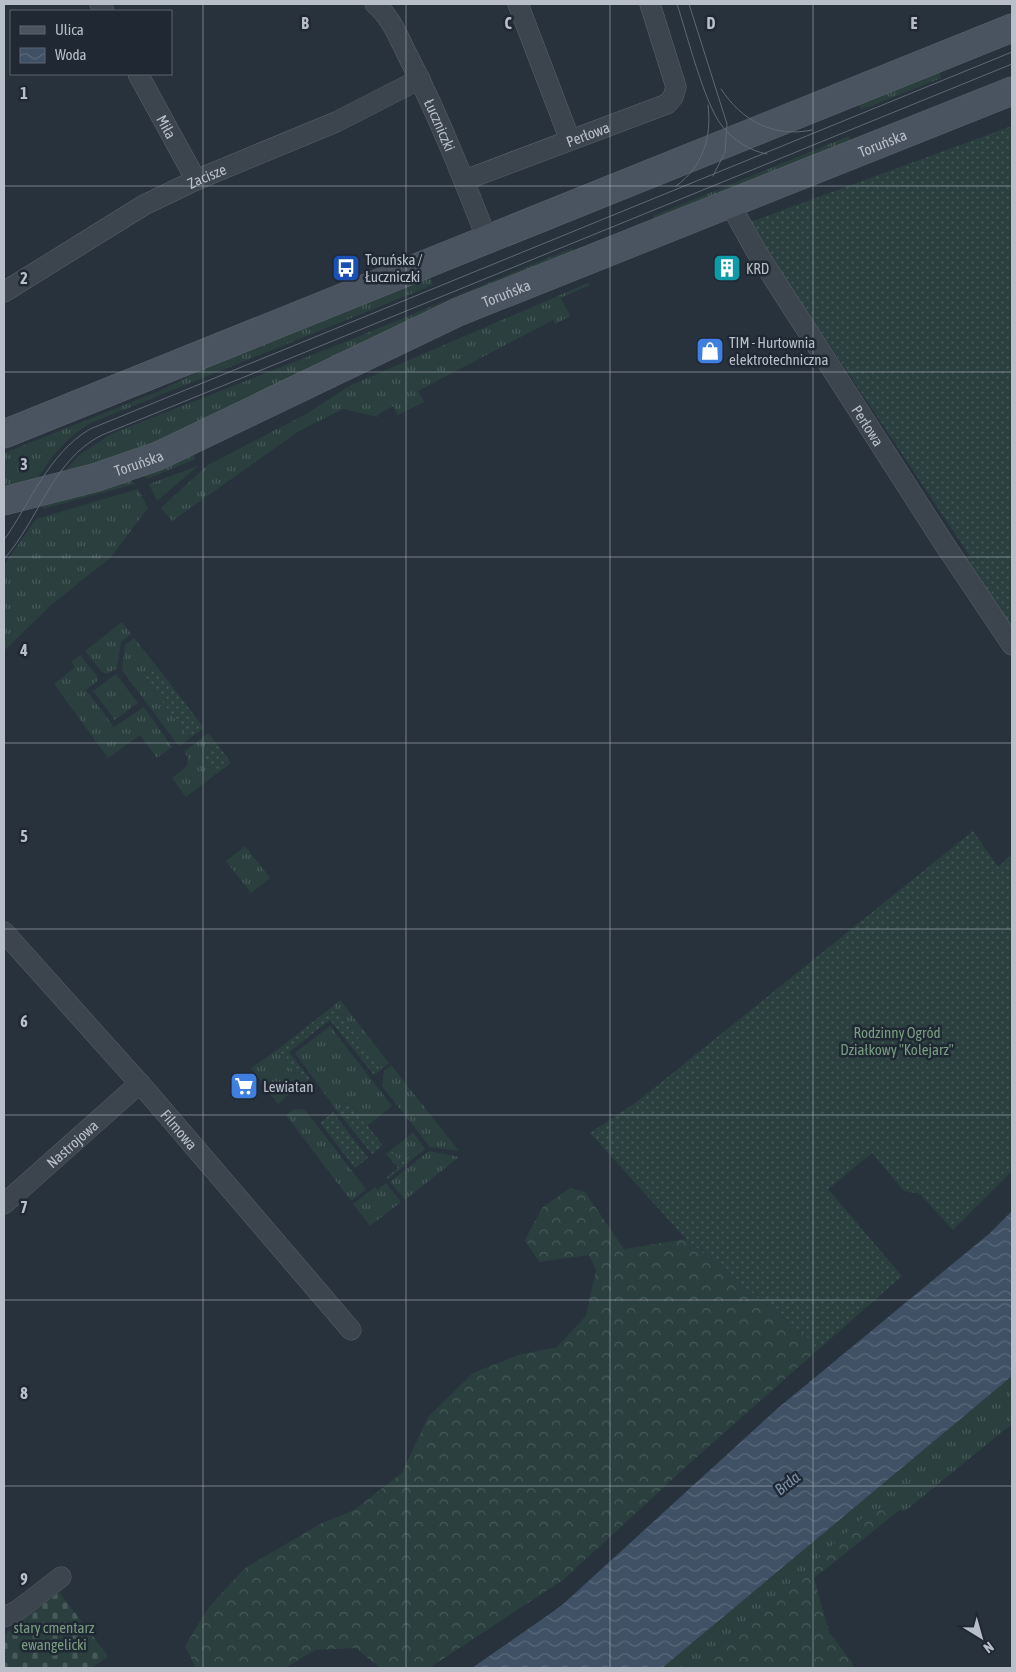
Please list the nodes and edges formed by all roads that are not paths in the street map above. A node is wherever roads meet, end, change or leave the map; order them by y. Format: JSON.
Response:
{"nodes":[{"id":1,"x":518,"y":4,"type":"edge"},
{"id":2,"x":650,"y":4,"type":"edge"},
{"id":3,"x":383,"y":7,"type":"edge"},
{"id":4,"x":1012,"y":28,"type":"edge"},
{"id":5,"x":139,"y":75,"type":"edge"},
{"id":6,"x":420,"y":79,"type":"junction"},
{"id":7,"x":1012,"y":91,"type":"edge"},
{"id":8,"x":570,"y":140,"type":"junction"},
{"id":9,"x":196,"y":180,"type":"junction"},
{"id":10,"x":465,"y":180,"type":"junction"},
{"id":11,"x":730,"y":204,"type":"junction"},
{"id":12,"x":487,"y":239,"type":"junction"},
{"id":13,"x":4,"y":292,"type":"edge"},
{"id":14,"x":4,"y":434,"type":"edge"},
{"id":15,"x":4,"y":501,"type":"edge"},
{"id":16,"x":1012,"y":645,"type":"edge"},
{"id":17,"x":4,"y":932,"type":"edge"},
{"id":18,"x":140,"y":1083,"type":"junction"},
{"id":19,"x":4,"y":1204,"type":"edge"},
{"id":20,"x":350,"y":1330,"type":"dead end"},
{"id":21,"x":60,"y":1577,"type":"dead end"},
{"id":22,"x":4,"y":1617,"type":"edge"}],
"edges":[{"from":1,"to":8,"type":"street"},
{"from":2,"to":8,"type":"street","name":"Perłowa"},
{"from":3,"to":6,"type":"street","name":"Łuczniczki"},
{"from":4,"to":12,"type":"main road"},
{"from":5,"to":9,"type":"street","name":"Miła"},
{"from":6,"to":9,"type":"street","name":"Zacisze"},
{"from":6,"to":10,"type":"street","name":"Łuczniczki"},
{"from":7,"to":11,"type":"main road","name":"Toruńska"},
{"from":8,"to":10,"type":"street","name":"Perłowa"},
{"from":9,"to":13,"type":"street","name":"Zacisze"},
{"from":10,"to":12,"type":"street","name":"Łuczniczki"},
{"from":11,"to":15,"type":"main road","name":"Toruńska"},
{"from":11,"to":16,"type":"street","name":"Perłowa"},
{"from":12,"to":14,"type":"main road"},
{"from":17,"to":18,"type":"street","name":"Filmowa"},
{"from":18,"to":19,"type":"street","name":"Nastrojowa"},
{"from":18,"to":20,"type":"street","name":"Filmowa"},
{"from":21,"to":22,"type":"street"}]}
